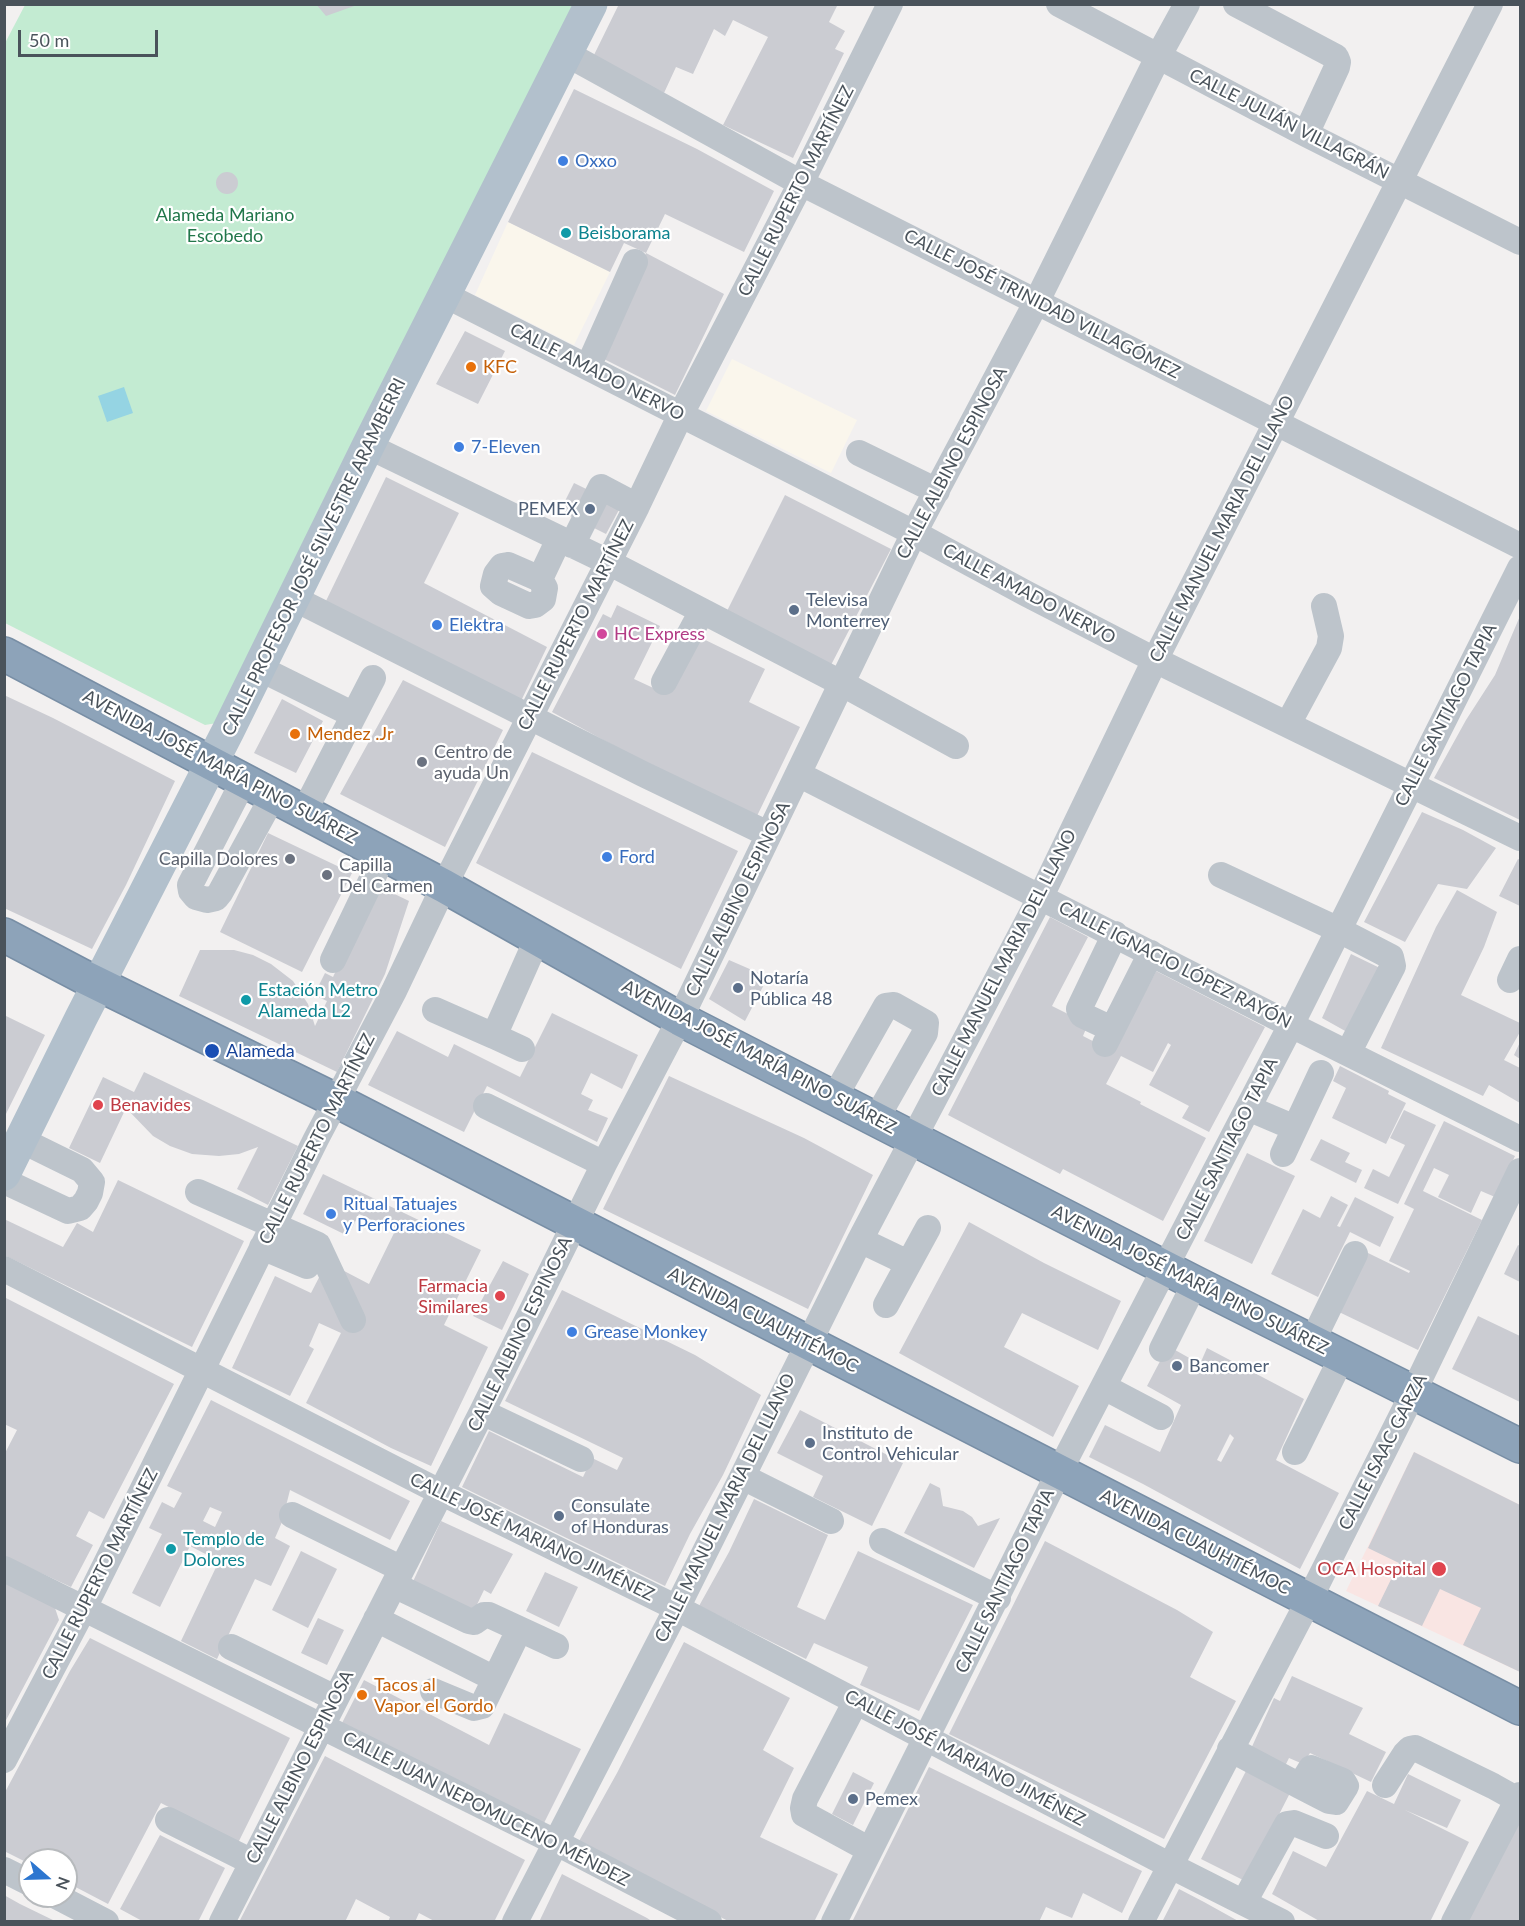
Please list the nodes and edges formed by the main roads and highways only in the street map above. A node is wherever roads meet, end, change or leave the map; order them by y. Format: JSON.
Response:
{"nodes":[{"id":1,"x":591,"y":4,"type":"edge"},
{"id":2,"x":4,"y":654,"type":"edge"},
{"id":3,"x":212,"y":763,"type":"junction"},
{"id":4,"x":4,"y":935,"type":"edge"},
{"id":5,"x":98,"y":983,"type":"junction"},
{"id":6,"x":4,"y":1174,"type":"edge"},
{"id":7,"x":1521,"y":1446,"type":"edge"},
{"id":8,"x":1521,"y":1708,"type":"edge"}],
"edges":[{"from":1,"to":3,"type":"main road","name":"CALLE PROFESOR JOSÉ SILVESTRE ARAMBERRI"},
{"from":2,"to":3,"type":"highway","name":"AVENIDA JOSÉ MARÍA PINO SUÁREZ"},
{"from":3,"to":5,"type":"main road","name":"CALLE PROFESOR JOSÉ SILVESTRE ARAMBERRI"},
{"from":3,"to":7,"type":"highway","name":"AVENIDA JOSÉ MARÍA PINO SUÁREZ"},
{"from":4,"to":5,"type":"highway","name":"AVENIDA CUAUHTÉMOC"},
{"from":5,"to":6,"type":"main road","name":"CALLE PROFESOR JOSÉ SILVESTRE ARAMBERRI"},
{"from":5,"to":8,"type":"highway","name":"AVENIDA CUAUHTÉMOC"}]}
